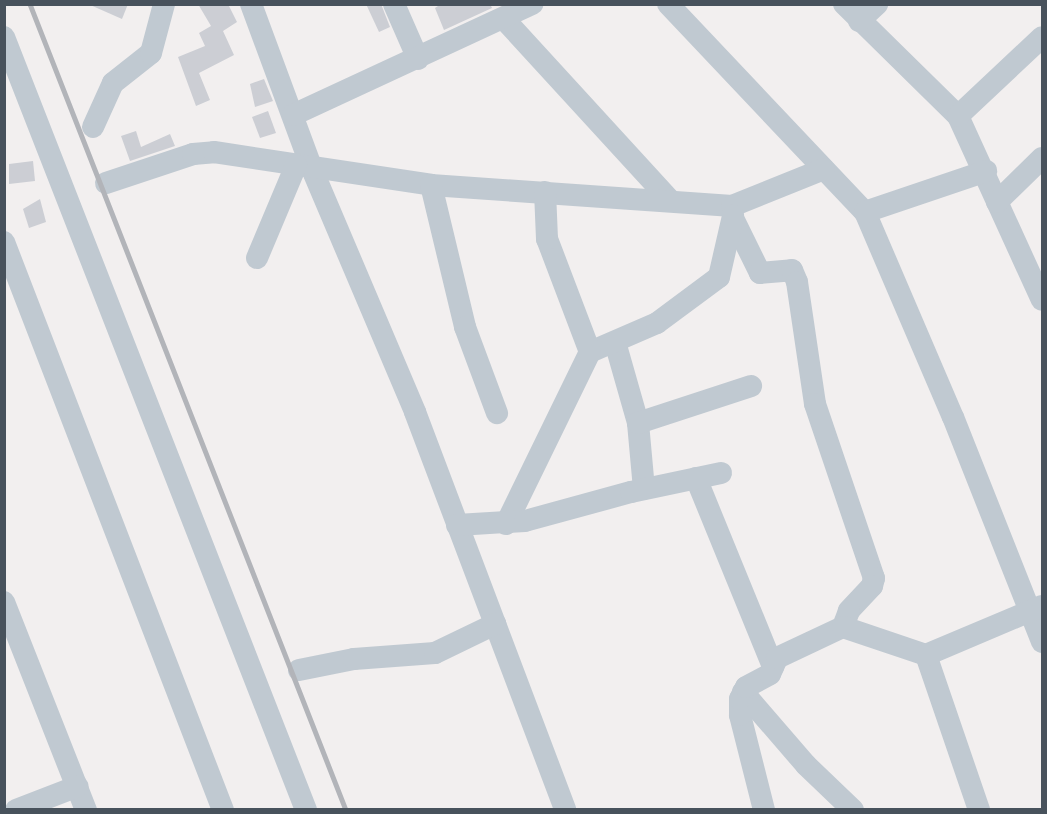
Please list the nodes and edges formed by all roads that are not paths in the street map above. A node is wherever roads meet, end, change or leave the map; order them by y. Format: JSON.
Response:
{"nodes":[{"id":1,"x":164,"y":4,"type":"edge"},
{"id":2,"x":251,"y":4,"type":"edge"},
{"id":3,"x":394,"y":4,"type":"edge"},
{"id":4,"x":532,"y":4,"type":"edge"},
{"id":5,"x":668,"y":4,"type":"edge"},
{"id":6,"x":844,"y":4,"type":"edge"},
{"id":7,"x":877,"y":4,"type":"edge"},
{"id":8,"x":504,"y":19,"type":"junction"},
{"id":9,"x":859,"y":21,"type":"junction"},
{"id":10,"x":4,"y":36,"type":"edge"},
{"id":11,"x":1042,"y":37,"type":"edge"},
{"id":12,"x":418,"y":59,"type":"junction"},
{"id":13,"x":293,"y":115,"type":"junction"},
{"id":14,"x":958,"y":116,"type":"junction"},
{"id":15,"x":93,"y":127,"type":"dead end"},
{"id":16,"x":1042,"y":158,"type":"edge"},
{"id":17,"x":304,"y":167,"type":"junction"},
{"id":18,"x":824,"y":169,"type":"junction"},
{"id":19,"x":986,"y":171,"type":"junction"},
{"id":20,"x":106,"y":183,"type":"dead end"},
{"id":21,"x":431,"y":185,"type":"junction"},
{"id":22,"x":545,"y":192,"type":"junction"},
{"id":23,"x":670,"y":201,"type":"junction"},
{"id":24,"x":997,"y":202,"type":"junction"},
{"id":25,"x":733,"y":212,"type":"junction"},
{"id":26,"x":865,"y":212,"type":"junction"},
{"id":27,"x":4,"y":242,"type":"edge"},
{"id":28,"x":257,"y":258,"type":"dead end"},
{"id":29,"x":753,"y":261,"type":"junction"},
{"id":30,"x":719,"y":277,"type":"junction"},
{"id":31,"x":1042,"y":300,"type":"edge"},
{"id":32,"x":615,"y":342,"type":"junction"},
{"id":33,"x":590,"y":352,"type":"junction"},
{"id":34,"x":751,"y":387,"type":"dead end"},
{"id":35,"x":497,"y":413,"type":"dead end"},
{"id":36,"x":638,"y":423,"type":"junction"},
{"id":37,"x":721,"y":473,"type":"dead end"},
{"id":38,"x":696,"y":478,"type":"junction"},
{"id":39,"x":644,"y":489,"type":"junction"},
{"id":40,"x":506,"y":524,"type":"junction"},
{"id":41,"x":457,"y":525,"type":"junction"},
{"id":42,"x":4,"y":602,"type":"edge"},
{"id":43,"x":1036,"y":609,"type":"edge"},
{"id":44,"x":495,"y":624,"type":"junction"},
{"id":45,"x":843,"y":627,"type":"junction"},
{"id":46,"x":1042,"y":642,"type":"edge"},
{"id":47,"x":926,"y":655,"type":"junction"},
{"id":48,"x":773,"y":667,"type":"junction"},
{"id":49,"x":299,"y":670,"type":"dead end"},
{"id":50,"x":743,"y":692,"type":"junction"},
{"id":51,"x":78,"y":786,"type":"junction"},
{"id":52,"x":16,"y":810,"type":"edge"},
{"id":53,"x":86,"y":810,"type":"edge"},
{"id":54,"x":223,"y":810,"type":"edge"},
{"id":55,"x":306,"y":810,"type":"edge"},
{"id":56,"x":565,"y":810,"type":"edge"},
{"id":57,"x":764,"y":810,"type":"edge"},
{"id":58,"x":853,"y":810,"type":"edge"},
{"id":59,"x":979,"y":810,"type":"edge"}],
"edges":[{"from":1,"to":15,"type":"street"},
{"from":2,"to":13,"type":"street"},
{"from":3,"to":12,"type":"street"},
{"from":4,"to":8,"type":"street"},
{"from":5,"to":18,"type":"street"},
{"from":6,"to":9,"type":"street"},
{"from":7,"to":9,"type":"street"},
{"from":8,"to":12,"type":"street"},
{"from":8,"to":23,"type":"street"},
{"from":9,"to":14,"type":"street"},
{"from":10,"to":55,"type":"street"},
{"from":11,"to":14,"type":"street"},
{"from":12,"to":13,"type":"street"},
{"from":13,"to":17,"type":"street"},
{"from":14,"to":19,"type":"street"},
{"from":16,"to":24,"type":"street"},
{"from":17,"to":20,"type":"street"},
{"from":17,"to":21,"type":"street"},
{"from":17,"to":28,"type":"street"},
{"from":17,"to":41,"type":"street"},
{"from":18,"to":25,"type":"street"},
{"from":18,"to":26,"type":"street"},
{"from":19,"to":24,"type":"street"},
{"from":19,"to":26,"type":"street"},
{"from":21,"to":22,"type":"street"},
{"from":21,"to":35,"type":"street"},
{"from":22,"to":23,"type":"street"},
{"from":22,"to":33,"type":"street"},
{"from":23,"to":25,"type":"street"},
{"from":24,"to":31,"type":"street"},
{"from":25,"to":29,"type":"street"},
{"from":25,"to":30,"type":"street"},
{"from":26,"to":43,"type":"street"},
{"from":27,"to":54,"type":"street"},
{"from":29,"to":30,"type":"street"},
{"from":29,"to":45,"type":"street"},
{"from":30,"to":32,"type":"street"},
{"from":32,"to":33,"type":"street"},
{"from":32,"to":36,"type":"street"},
{"from":33,"to":40,"type":"street"},
{"from":34,"to":36,"type":"street"},
{"from":36,"to":39,"type":"street"},
{"from":37,"to":38,"type":"street"},
{"from":38,"to":39,"type":"street"},
{"from":38,"to":48,"type":"street"},
{"from":39,"to":40,"type":"street"},
{"from":40,"to":41,"type":"street"},
{"from":41,"to":44,"type":"street"},
{"from":42,"to":51,"type":"street"},
{"from":43,"to":46,"type":"street"},
{"from":43,"to":47,"type":"street"},
{"from":44,"to":49,"type":"street"},
{"from":44,"to":56,"type":"street"},
{"from":45,"to":47,"type":"street"},
{"from":45,"to":48,"type":"street"},
{"from":47,"to":59,"type":"street"},
{"from":48,"to":50,"type":"street"},
{"from":50,"to":57,"type":"street"},
{"from":50,"to":58,"type":"street"},
{"from":51,"to":52,"type":"street"},
{"from":51,"to":53,"type":"street"}]}
